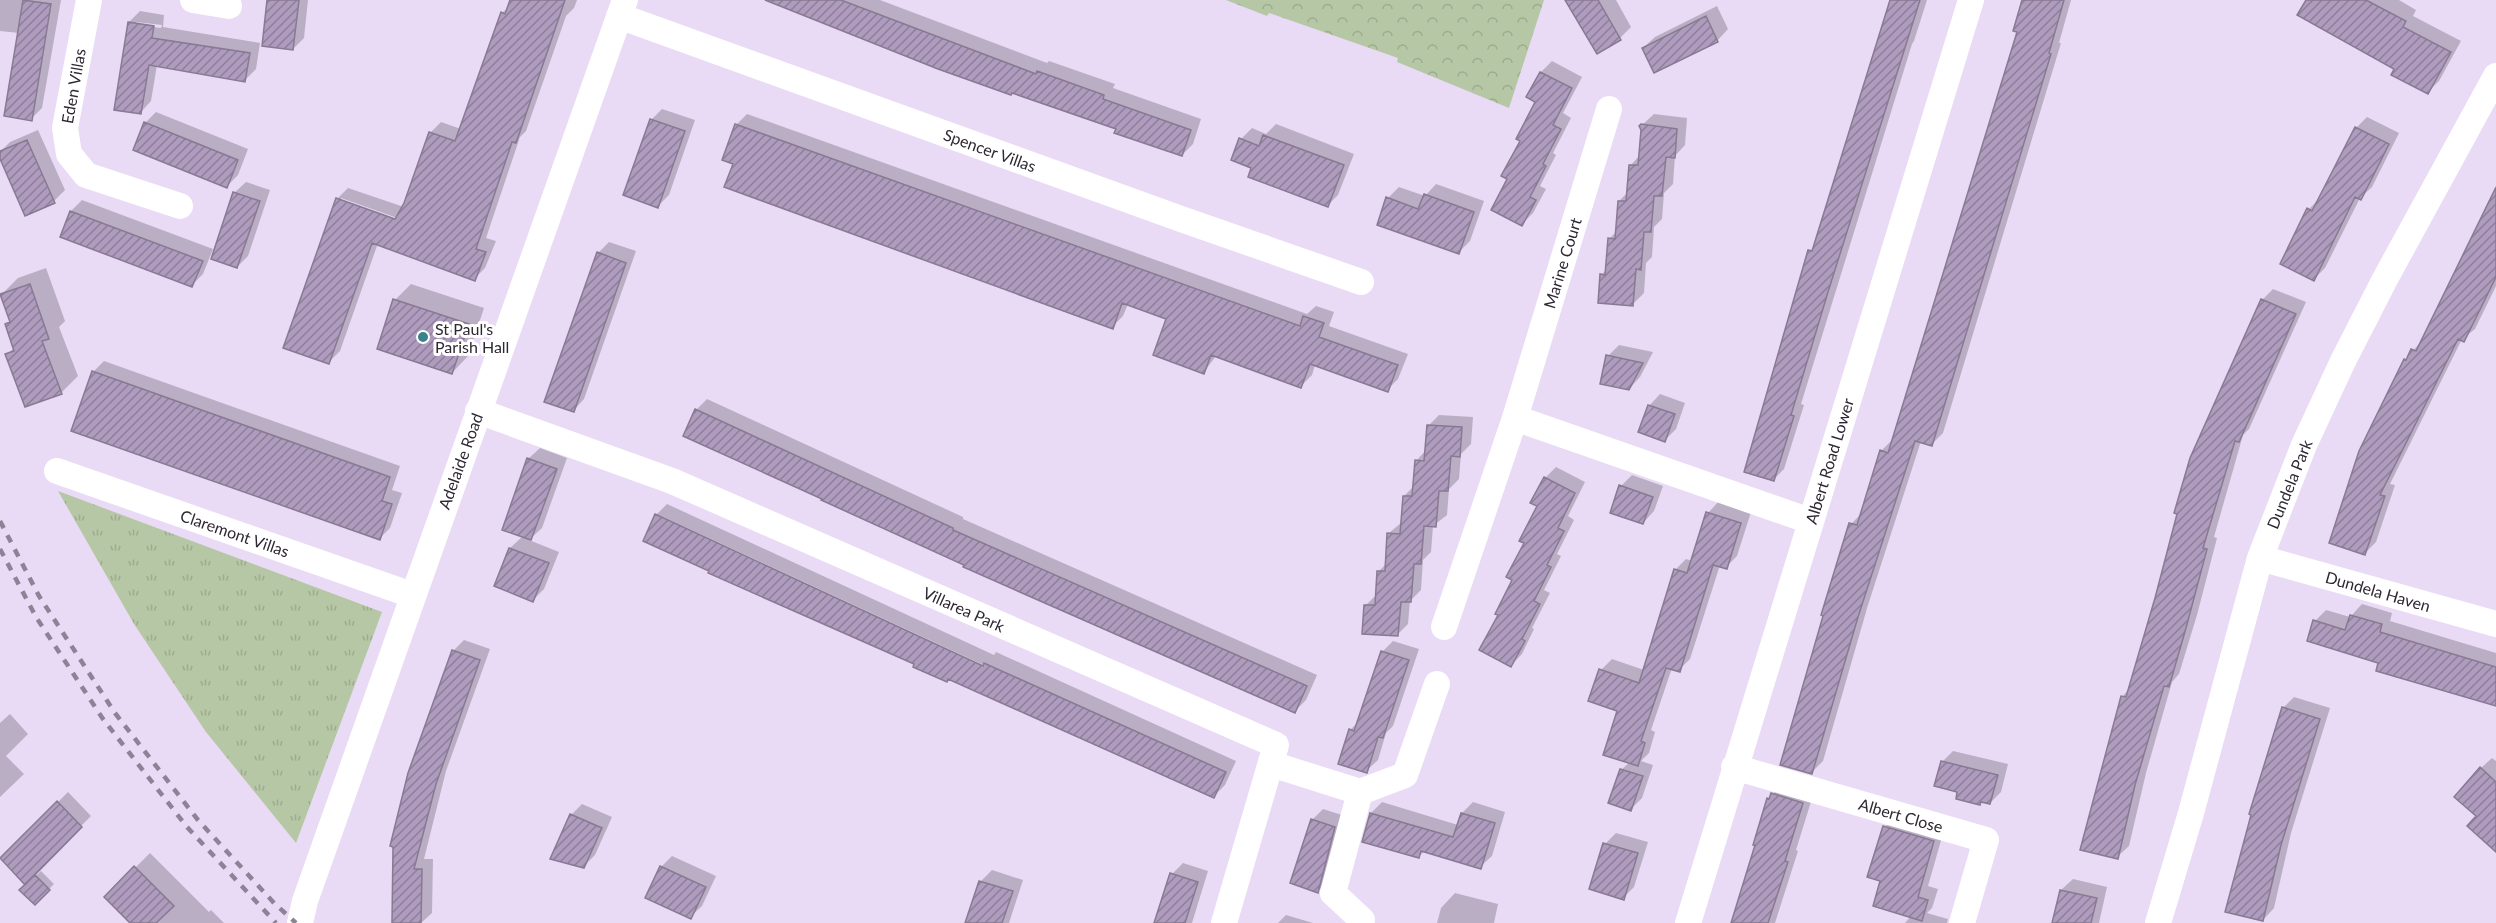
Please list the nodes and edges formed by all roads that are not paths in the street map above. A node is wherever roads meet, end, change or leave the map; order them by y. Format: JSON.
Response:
{"nodes":[{"id":1,"x":89,"y":0,"type":"edge"},
{"id":2,"x":193,"y":0,"type":"edge"},
{"id":3,"x":1971,"y":0,"type":"edge"},
{"id":4,"x":229,"y":6,"type":"dead end"},
{"id":5,"x":622,"y":8,"type":"edge"},
{"id":6,"x":2496,"y":76,"type":"edge"},
{"id":7,"x":1609,"y":109,"type":"dead end"},
{"id":8,"x":180,"y":206,"type":"dead end"},
{"id":9,"x":1361,"y":282,"type":"dead end"},
{"id":10,"x":478,"y":411,"type":"junction"},
{"id":11,"x":1515,"y":418,"type":"junction"},
{"id":12,"x":57,"y":471,"type":"dead end"},
{"id":13,"x":1810,"y":521,"type":"junction"},
{"id":14,"x":2260,"y":558,"type":"junction"},
{"id":15,"x":412,"y":595,"type":"junction"},
{"id":16,"x":2496,"y":624,"type":"edge"},
{"id":17,"x":1444,"y":627,"type":"dead end"},
{"id":18,"x":1437,"y":684,"type":"dead end"},
{"id":19,"x":1271,"y":764,"type":"junction"},
{"id":20,"x":1734,"y":767,"type":"junction"},
{"id":21,"x":1360,"y":792,"type":"junction"},
{"id":22,"x":303,"y":912,"type":"edge"},
{"id":23,"x":1362,"y":920,"type":"dead end"},
{"id":24,"x":1224,"y":923,"type":"edge"},
{"id":25,"x":1688,"y":923,"type":"edge"},
{"id":26,"x":1962,"y":923,"type":"edge"},
{"id":27,"x":2158,"y":923,"type":"edge"}],
"edges":[{"from":1,"to":8,"type":"street","name":"Eden Villas"},
{"from":2,"to":4,"type":"street"},
{"from":3,"to":13,"type":"street","name":"Albert Road Lower"},
{"from":5,"to":9,"type":"street","name":"Spencer Villas"},
{"from":5,"to":10,"type":"street","name":"Adelaide Road"},
{"from":6,"to":14,"type":"street","name":"Dundela Park"},
{"from":7,"to":11,"type":"street","name":"Marine Court"},
{"from":10,"to":15,"type":"street","name":"Adelaide Road"},
{"from":10,"to":19,"type":"street","name":"Villarea Park"},
{"from":11,"to":13,"type":"street"},
{"from":11,"to":17,"type":"street","name":"Marine Court"},
{"from":12,"to":15,"type":"street","name":"Claremont Villas"},
{"from":13,"to":20,"type":"street","name":"Albert Road Lower"},
{"from":14,"to":16,"type":"street","name":"Dundela Haven"},
{"from":14,"to":27,"type":"street","name":"Dundela Park"},
{"from":15,"to":22,"type":"street","name":"Adelaide Road"},
{"from":18,"to":21,"type":"street"},
{"from":19,"to":21,"type":"street"},
{"from":19,"to":24,"type":"street","name":"Villarea Park"},
{"from":20,"to":25,"type":"street","name":"Albert Road Lower"},
{"from":20,"to":26,"type":"street","name":"Albert Close"},
{"from":21,"to":23,"type":"street"}]}
